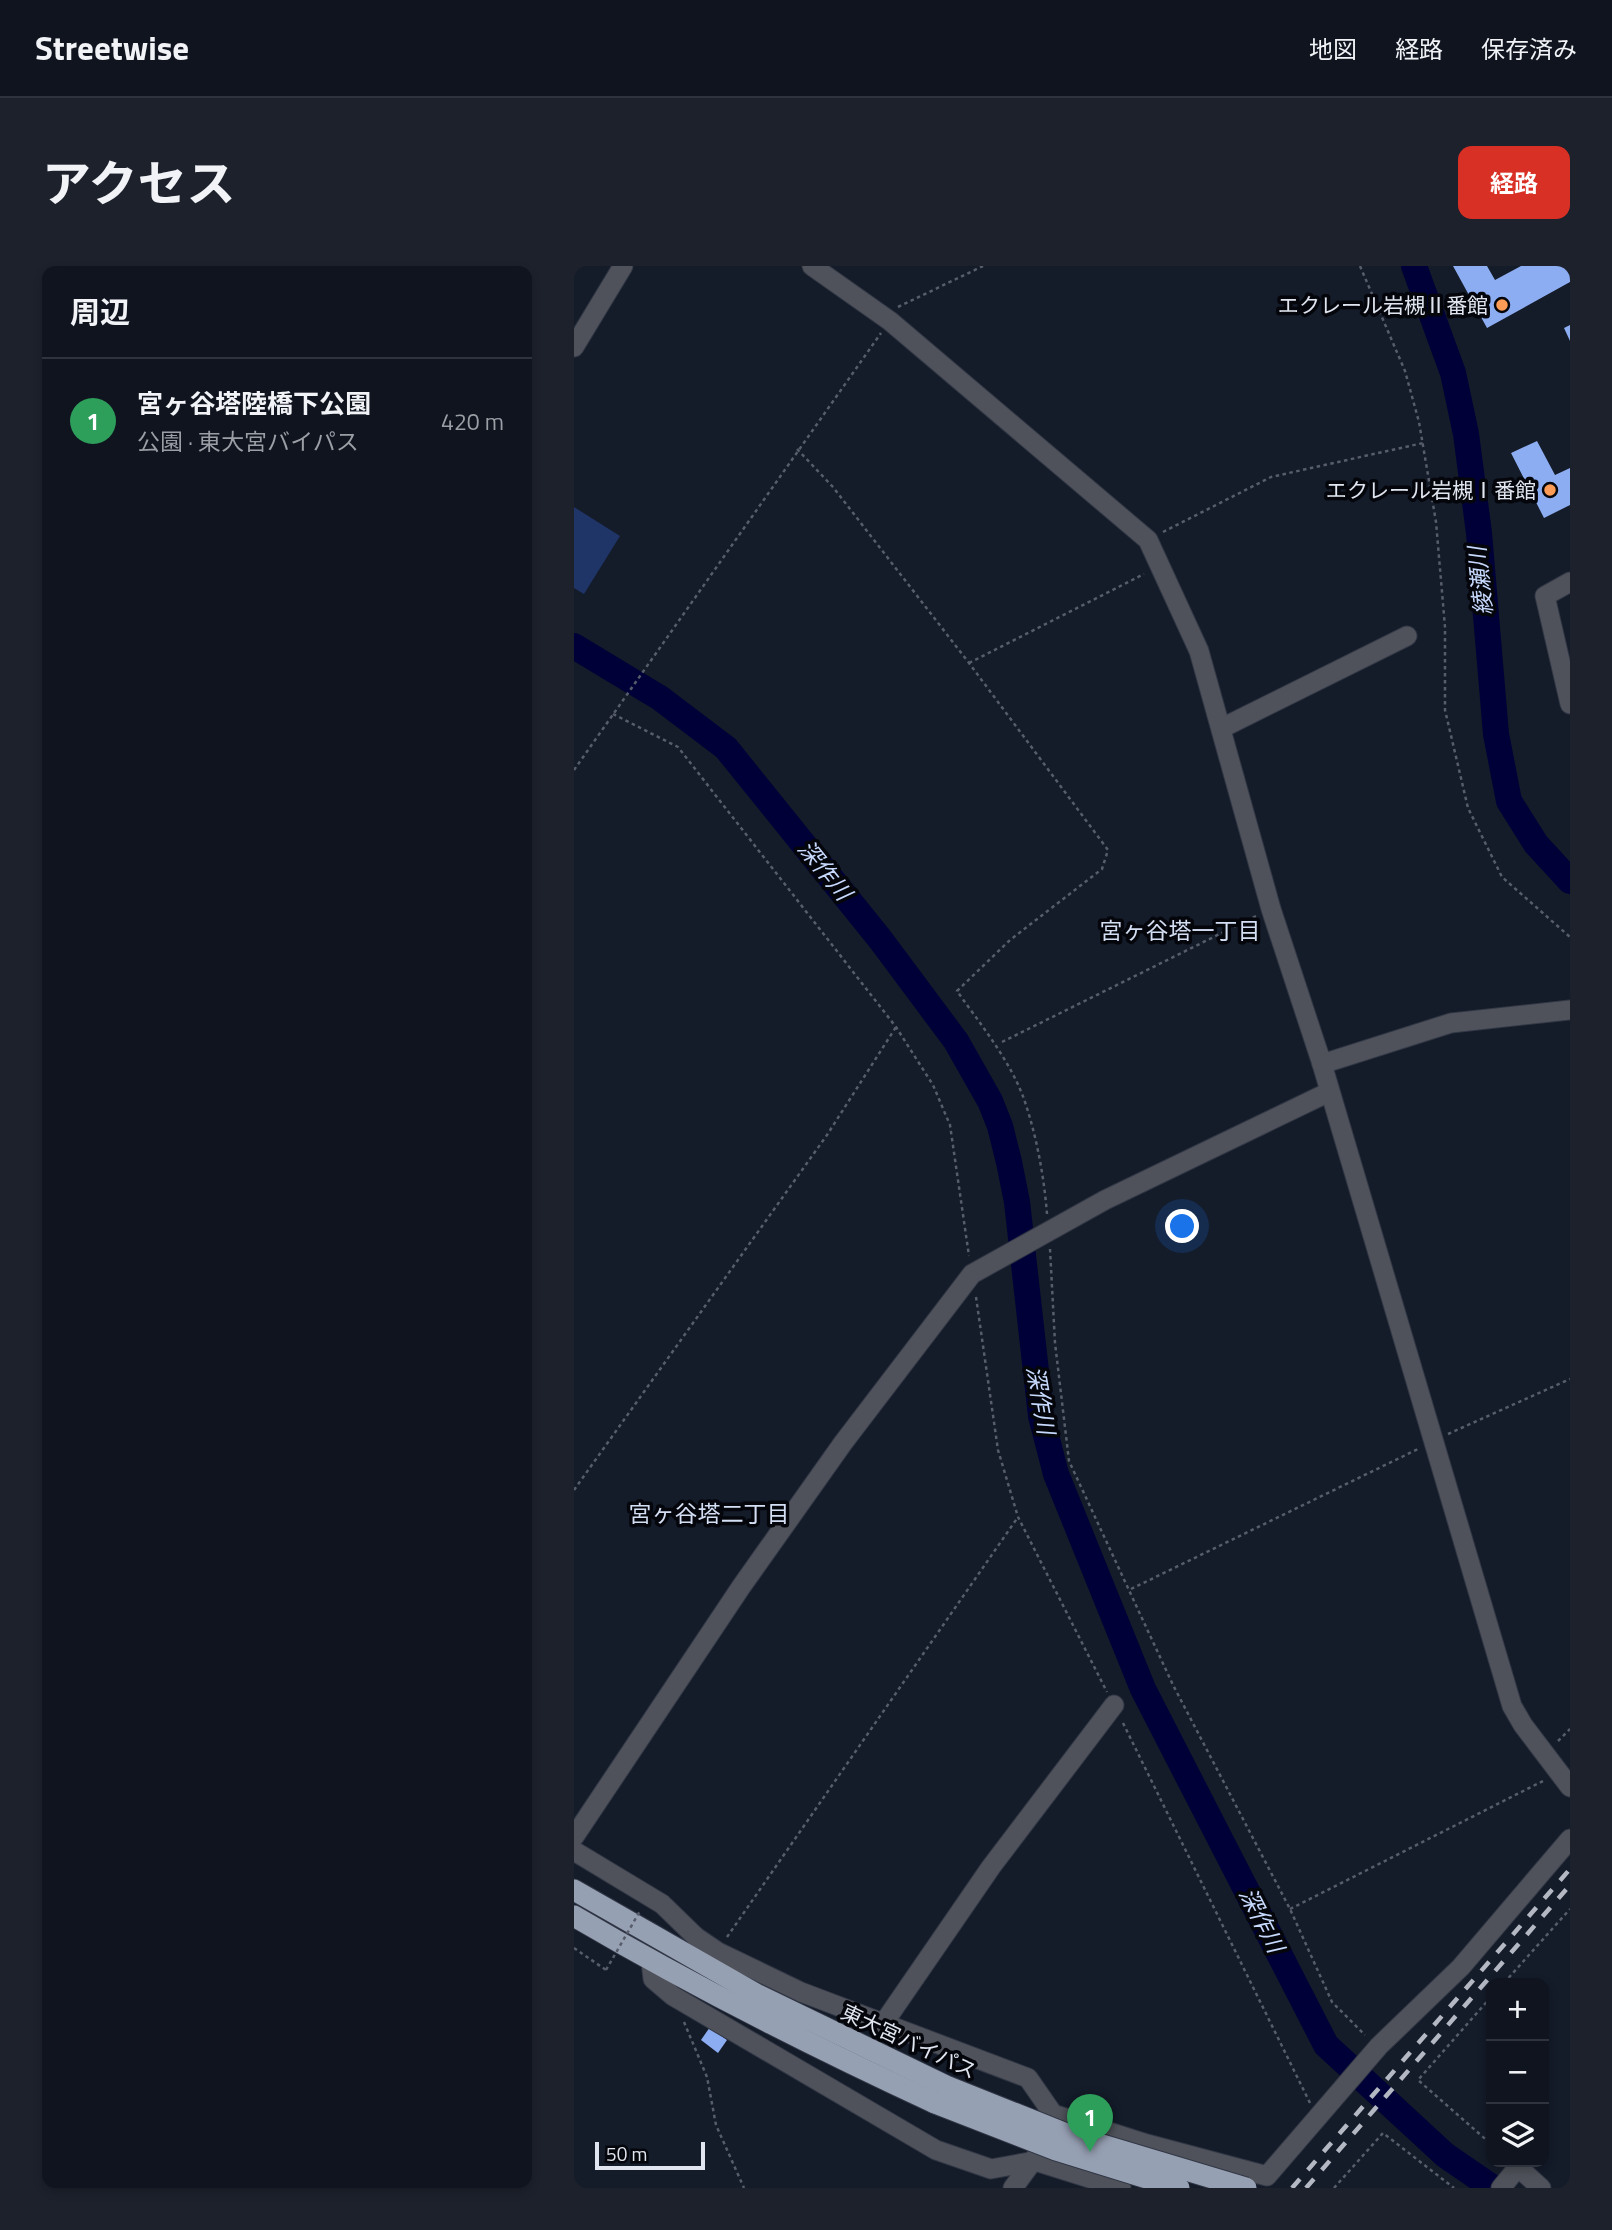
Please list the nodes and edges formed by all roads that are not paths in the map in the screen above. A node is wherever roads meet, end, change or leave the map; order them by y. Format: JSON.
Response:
{"nodes":[{"id":1,"x":623,"y":266,"type":"edge"},
{"id":2,"x":812,"y":266,"type":"edge"},
{"id":3,"x":574,"y":347,"type":"edge"},
{"id":4,"x":1570,"y":582,"type":"edge"},
{"id":5,"x":1407,"y":636,"type":"dead end"},
{"id":6,"x":1565,"y":658,"type":"edge"},
{"id":7,"x":1570,"y":704,"type":"edge"},
{"id":8,"x":1222,"y":728,"type":"junction"},
{"id":9,"x":1570,"y":1010,"type":"edge"},
{"id":10,"x":1322,"y":1064,"type":"junction"},
{"id":11,"x":1329,"y":1092,"type":"junction"},
{"id":12,"x":1114,"y":1705,"type":"road end"},
{"id":13,"x":1564,"y":1780,"type":"edge"},
{"id":14,"x":574,"y":1837,"type":"edge"},
{"id":15,"x":1570,"y":1839,"type":"edge"},
{"id":16,"x":574,"y":1851,"type":"edge"},
{"id":17,"x":574,"y":1890,"type":"edge"},
{"id":18,"x":574,"y":1916,"type":"edge"},
{"id":19,"x":651,"y":1962,"type":"junction"},
{"id":20,"x":883,"y":2024,"type":"junction"},
{"id":21,"x":941,"y":2095,"type":"junction"},
{"id":22,"x":1053,"y":2114,"type":"junction"},
{"id":23,"x":1147,"y":2144,"type":"junction"},
{"id":24,"x":1035,"y":2161,"type":"junction"},
{"id":25,"x":1013,"y":2188,"type":"edge"},
{"id":26,"x":1121,"y":2188,"type":"edge"},
{"id":27,"x":1179,"y":2188,"type":"edge"},
{"id":28,"x":1246,"y":2188,"type":"edge"},
{"id":29,"x":1501,"y":2188,"type":"edge"},
{"id":30,"x":1541,"y":2188,"type":"edge"}],
"edges":[{"from":1,"to":3,"type":"street"},
{"from":2,"to":8,"type":"street"},
{"from":4,"to":6,"type":"street"},
{"from":5,"to":8,"type":"street"},
{"from":6,"to":7,"type":"street"},
{"from":8,"to":10,"type":"street"},
{"from":9,"to":10,"type":"street"},
{"from":10,"to":11,"type":"street"},
{"from":11,"to":13,"type":"street"},
{"from":11,"to":14,"type":"street"},
{"from":12,"to":20,"type":"street"},
{"from":15,"to":23,"type":"street"},
{"from":16,"to":20,"type":"street"},
{"from":17,"to":21,"type":"highway","name":"東大宮バイパス"},
{"from":18,"to":19,"type":"highway","name":"東大宮バイパス"},
{"from":19,"to":21,"type":"highway","name":"東大宮バイパス"},
{"from":19,"to":24,"type":"street"},
{"from":20,"to":22,"type":"street"},
{"from":21,"to":27,"type":"highway","name":"東大宮バイパス","bridge":true},
{"from":21,"to":28,"type":"highway","name":"東大宮バイパス","bridge":true},
{"from":22,"to":23,"type":"street"},
{"from":22,"to":24,"type":"street"},
{"from":23,"to":26,"type":"street"},
{"from":24,"to":25,"type":"street"},
{"from":24,"to":26,"type":"street"},
{"from":29,"to":30,"type":"street"}]}
